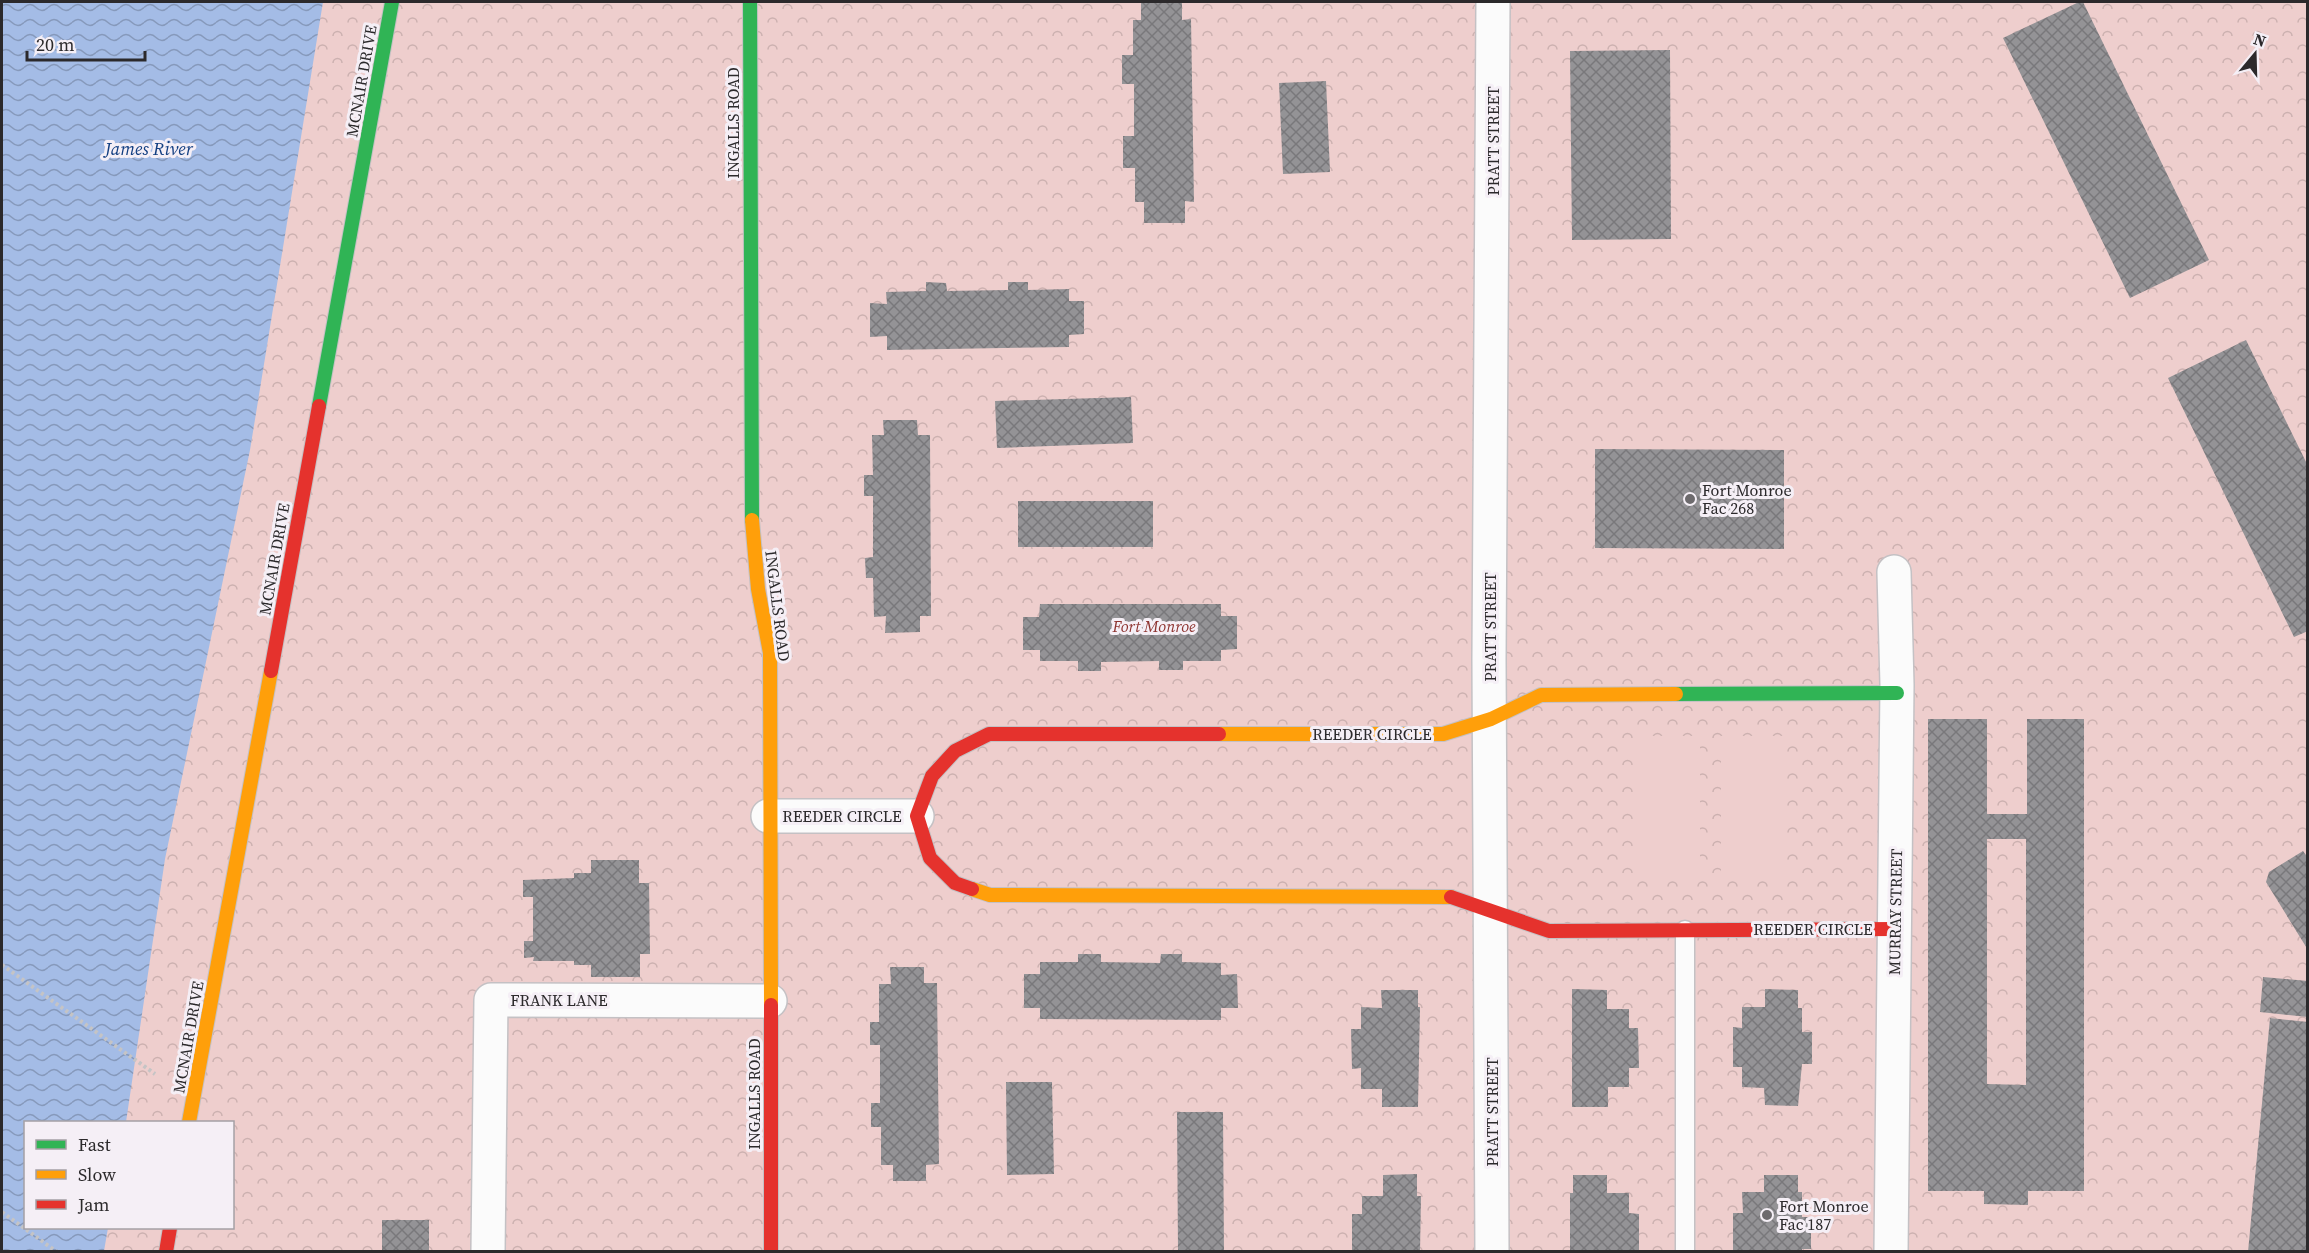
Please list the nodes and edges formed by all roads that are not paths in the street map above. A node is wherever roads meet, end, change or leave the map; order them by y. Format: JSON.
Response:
{"nodes":[{"id":1,"x":392,"y":2,"type":"edge"},
{"id":2,"x":750,"y":2,"type":"edge"},
{"id":3,"x":1493,"y":2,"type":"edge"},
{"id":4,"x":1894,"y":572,"type":"dead end"},
{"id":5,"x":1897,"y":693,"type":"junction"},
{"id":6,"x":1491,"y":719,"type":"junction"},
{"id":7,"x":768,"y":816,"type":"junction"},
{"id":8,"x":916,"y":816,"type":"junction"},
{"id":9,"x":1491,"y":910,"type":"junction"},
{"id":10,"x":1895,"y":929,"type":"junction"},
{"id":11,"x":1685,"y":930,"type":"junction"},
{"id":12,"x":770,"y":1001,"type":"junction"},
{"id":13,"x":189,"y":1121,"type":"edge"},
{"id":14,"x":170,"y":1229,"type":"edge"},
{"id":15,"x":166,"y":1251,"type":"edge"},
{"id":16,"x":488,"y":1251,"type":"edge"},
{"id":17,"x":771,"y":1251,"type":"edge"},
{"id":18,"x":1492,"y":1251,"type":"edge"},
{"id":19,"x":1685,"y":1251,"type":"edge"},
{"id":20,"x":1891,"y":1251,"type":"edge"}],
"edges":[{"from":1,"to":13,"type":"street","name":"MCNAIR DRIVE"},
{"from":2,"to":7,"type":"street","name":"INGALLS ROAD"},
{"from":3,"to":6,"type":"street","name":"PRATT STREET"},
{"from":4,"to":5,"type":"street","name":"MURRAY STREET"},
{"from":5,"to":6,"type":"street","name":"REEDER CIRCLE"},
{"from":5,"to":10,"type":"street","name":"MURRAY STREET"},
{"from":6,"to":8,"type":"street","name":"REEDER CIRCLE"},
{"from":6,"to":9,"type":"street","name":"PRATT STREET"},
{"from":7,"to":8,"type":"street","name":"REEDER CIRCLE"},
{"from":7,"to":12,"type":"street","name":"INGALLS ROAD"},
{"from":8,"to":9,"type":"street","name":"REEDER CIRCLE"},
{"from":9,"to":11,"type":"street","name":"REEDER CIRCLE"},
{"from":9,"to":18,"type":"street","name":"PRATT STREET"},
{"from":10,"to":11,"type":"street","name":"REEDER CIRCLE"},
{"from":10,"to":20,"type":"street","name":"MURRAY STREET"},
{"from":11,"to":19,"type":"lane"},
{"from":12,"to":16,"type":"street","name":"FRANK LANE"},
{"from":12,"to":17,"type":"street","name":"INGALLS ROAD"},
{"from":14,"to":15,"type":"street"}]}
